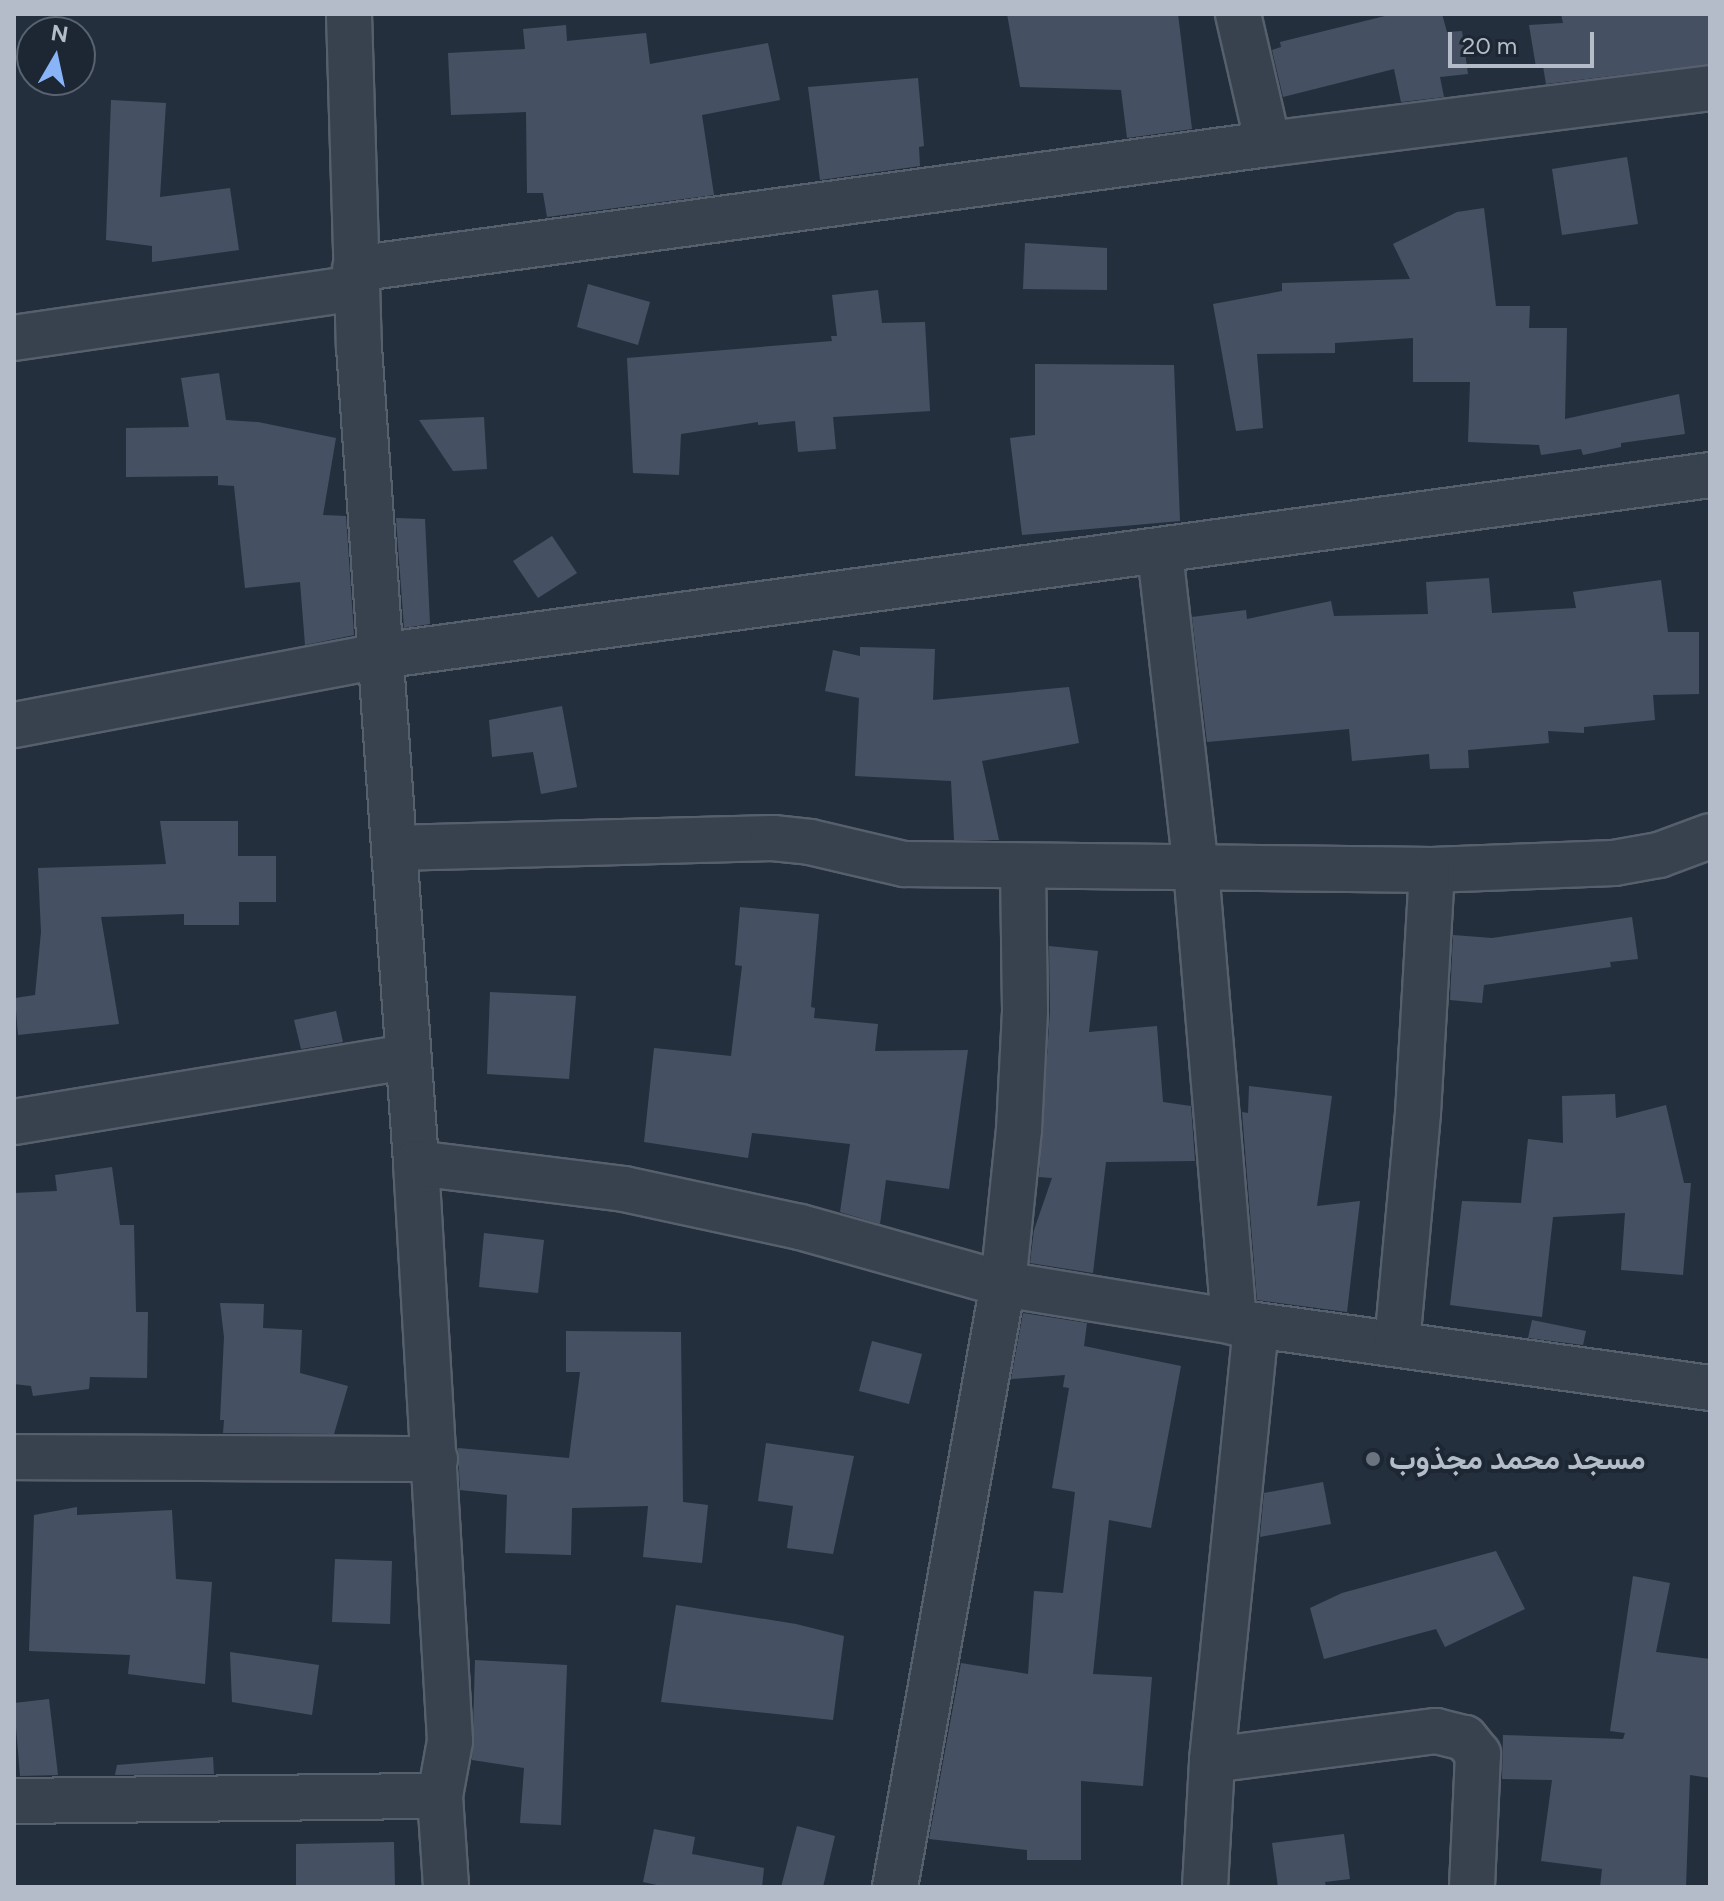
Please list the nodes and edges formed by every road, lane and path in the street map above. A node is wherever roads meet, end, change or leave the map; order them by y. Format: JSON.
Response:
{"nodes":[{"id":1,"x":349,"y":14,"type":"edge"},
{"id":2,"x":1238,"y":14,"type":"edge"},
{"id":3,"x":1710,"y":88,"type":"edge"},
{"id":4,"x":1268,"y":144,"type":"junction"},
{"id":5,"x":356,"y":278,"type":"junction"},
{"id":6,"x":14,"y":338,"type":"edge"},
{"id":7,"x":1710,"y":475,"type":"edge"},
{"id":8,"x":1160,"y":553,"type":"junction"},
{"id":9,"x":380,"y":656,"type":"junction"},
{"id":10,"x":14,"y":725,"type":"edge"},
{"id":11,"x":1710,"y":836,"type":"edge"},
{"id":12,"x":394,"y":848,"type":"junction"},
{"id":13,"x":1023,"y":866,"type":"junction"},
{"id":14,"x":1196,"y":869,"type":"junction"},
{"id":15,"x":1432,"y":870,"type":"junction"},
{"id":16,"x":407,"y":1057,"type":"junction"},
{"id":17,"x":14,"y":1122,"type":"edge"},
{"id":18,"x":416,"y":1163,"type":"junction"},
{"id":19,"x":1003,"y":1284,"type":"junction"},
{"id":20,"x":1245,"y":1324,"type":"junction"},
{"id":21,"x":1397,"y":1344,"type":"junction"},
{"id":22,"x":1710,"y":1388,"type":"edge"},
{"id":23,"x":14,"y":1457,"type":"edge"},
{"id":24,"x":435,"y":1459,"type":"junction"},
{"id":25,"x":1212,"y":1760,"type":"junction"},
{"id":26,"x":440,"y":1796,"type":"junction"},
{"id":27,"x":14,"y":1801,"type":"edge"},
{"id":28,"x":446,"y":1887,"type":"edge"},
{"id":29,"x":895,"y":1887,"type":"edge"},
{"id":30,"x":1205,"y":1887,"type":"edge"},
{"id":31,"x":1472,"y":1887,"type":"edge"}],
"edges":[{"from":1,"to":5,"type":"street"},
{"from":2,"to":4,"type":"street"},
{"from":3,"to":4,"type":"street"},
{"from":4,"to":5,"type":"street"},
{"from":5,"to":6,"type":"street"},
{"from":5,"to":9,"type":"street"},
{"from":7,"to":8,"type":"street"},
{"from":8,"to":9,"type":"street"},
{"from":8,"to":14,"type":"street"},
{"from":9,"to":10,"type":"street"},
{"from":9,"to":12,"type":"street"},
{"from":11,"to":15,"type":"street"},
{"from":12,"to":13,"type":"street"},
{"from":12,"to":16,"type":"street"},
{"from":13,"to":14,"type":"street"},
{"from":13,"to":19,"type":"street"},
{"from":14,"to":15,"type":"street"},
{"from":14,"to":20,"type":"street"},
{"from":15,"to":21,"type":"street"},
{"from":16,"to":17,"type":"street"},
{"from":16,"to":18,"type":"street"},
{"from":18,"to":19,"type":"street"},
{"from":18,"to":24,"type":"street"},
{"from":19,"to":20,"type":"street"},
{"from":19,"to":29,"type":"street"},
{"from":20,"to":21,"type":"street"},
{"from":20,"to":25,"type":"street"},
{"from":21,"to":22,"type":"street"},
{"from":23,"to":24,"type":"street"},
{"from":24,"to":26,"type":"street"},
{"from":25,"to":30,"type":"street"},
{"from":25,"to":31,"type":"street"},
{"from":26,"to":27,"type":"street"},
{"from":26,"to":28,"type":"street"}]}
